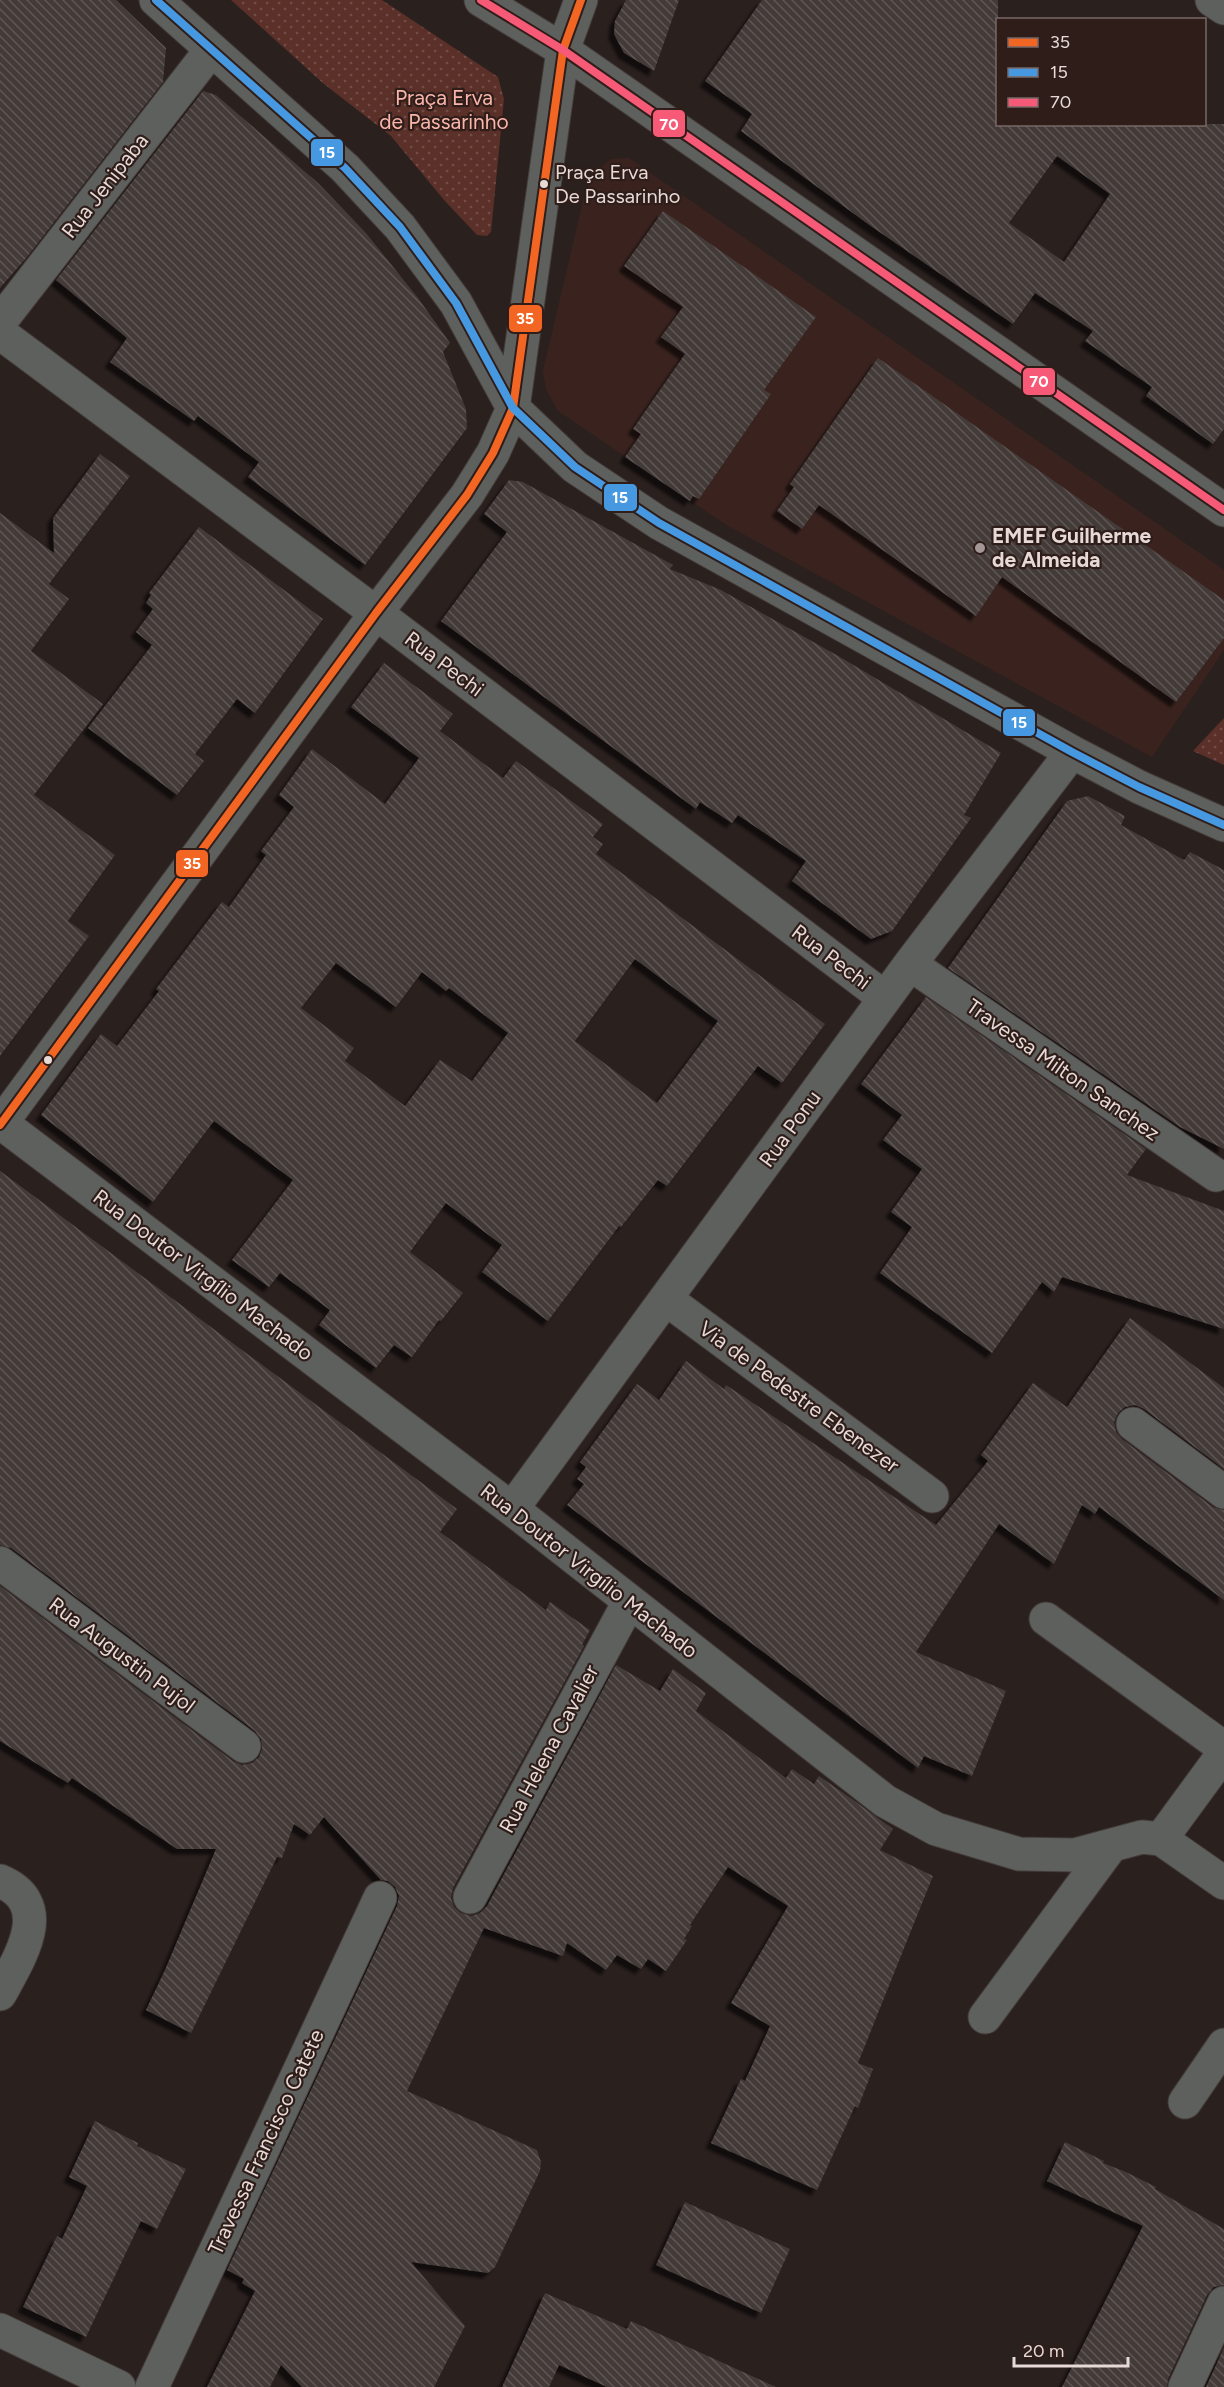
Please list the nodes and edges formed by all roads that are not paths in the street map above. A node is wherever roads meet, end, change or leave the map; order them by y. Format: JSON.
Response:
{"nodes":[{"id":1,"x":156,"y":0,"type":"edge"},
{"id":2,"x":481,"y":0,"type":"edge"},
{"id":3,"x":581,"y":0,"type":"edge"},
{"id":4,"x":1212,"y":0,"type":"edge"},
{"id":5,"x":1224,"y":9,"type":"edge"},
{"id":6,"x":211,"y":50,"type":"junction"},
{"id":7,"x":563,"y":50,"type":"junction"},
{"id":8,"x":0,"y":322,"type":"edge"},
{"id":9,"x":0,"y":333,"type":"edge"},
{"id":10,"x":513,"y":408,"type":"junction"},
{"id":11,"x":1224,"y":510,"type":"edge"},
{"id":12,"x":376,"y":613,"type":"junction"},
{"id":13,"x":1072,"y":752,"type":"junction"},
{"id":14,"x":1224,"y":825,"type":"edge"},
{"id":15,"x":910,"y":964,"type":"junction"},
{"id":16,"x":885,"y":998,"type":"junction"},
{"id":17,"x":0,"y":1123,"type":"edge"},
{"id":18,"x":1216,"y":1175,"type":"dead end"},
{"id":19,"x":666,"y":1299,"type":"junction"},
{"id":20,"x":1133,"y":1424,"type":"dead end"},
{"id":21,"x":1224,"y":1492,"type":"edge"},
{"id":22,"x":932,"y":1496,"type":"dead end"},
{"id":23,"x":512,"y":1509,"type":"junction"},
{"id":24,"x":0,"y":1563,"type":"edge"},
{"id":25,"x":629,"y":1602,"type":"junction"},
{"id":26,"x":1046,"y":1619,"type":"dead end"},
{"id":27,"x":244,"y":1746,"type":"dead end"},
{"id":28,"x":1224,"y":1748,"type":"edge"},
{"id":29,"x":1224,"y":1753,"type":"edge"},
{"id":30,"x":1161,"y":1839,"type":"junction"},
{"id":31,"x":1111,"y":1846,"type":"junction"},
{"id":32,"x":0,"y":1881,"type":"edge"},
{"id":33,"x":1224,"y":1883,"type":"edge"},
{"id":34,"x":470,"y":1897,"type":"dead end"},
{"id":35,"x":380,"y":1898,"type":"dead end"},
{"id":36,"x":0,"y":1994,"type":"edge"},
{"id":37,"x":985,"y":2017,"type":"dead end"},
{"id":38,"x":1224,"y":2045,"type":"edge"},
{"id":39,"x":1185,"y":2102,"type":"dead end"},
{"id":40,"x":1224,"y":2304,"type":"edge"},
{"id":41,"x":0,"y":2331,"type":"edge"},
{"id":42,"x":119,"y":2387,"type":"edge"},
{"id":43,"x":152,"y":2387,"type":"edge"},
{"id":44,"x":1185,"y":2387,"type":"edge"}],
"edges":[{"from":1,"to":6,"type":"street"},
{"from":2,"to":7,"type":"street"},
{"from":3,"to":7,"type":"street"},
{"from":4,"to":5,"type":"street"},
{"from":6,"to":8,"type":"street","name":"Rua Jenipaba"},
{"from":6,"to":10,"type":"street"},
{"from":7,"to":10,"type":"street"},
{"from":7,"to":11,"type":"street"},
{"from":9,"to":12,"type":"street","name":"Rua Pechi"},
{"from":10,"to":12,"type":"street"},
{"from":10,"to":13,"type":"street"},
{"from":12,"to":16,"type":"street","name":"Rua Pechi"},
{"from":12,"to":17,"type":"street"},
{"from":13,"to":14,"type":"street"},
{"from":13,"to":15,"type":"street","name":"Rua Ponu"},
{"from":15,"to":16,"type":"street","name":"Rua Ponu"},
{"from":15,"to":18,"type":"street","name":"Travessa Milton Sanchez"},
{"from":16,"to":19,"type":"street","name":"Rua Ponu"},
{"from":17,"to":23,"type":"street","name":"Rua Doutor Virgílio Machado"},
{"from":19,"to":22,"type":"street","name":"Via de Pedestre Ebenezer"},
{"from":19,"to":23,"type":"street","name":"Rua Ponu"},
{"from":20,"to":21,"type":"street"},
{"from":23,"to":25,"type":"street","name":"Rua Doutor Virgílio Machado"},
{"from":24,"to":27,"type":"street","name":"Rua Augustin Pujol"},
{"from":25,"to":31,"type":"street","name":"Rua Doutor Virgílio Machado"},
{"from":25,"to":34,"type":"street","name":"Rua Helena Cavalier"},
{"from":26,"to":28,"type":"street"},
{"from":29,"to":30,"type":"street"},
{"from":30,"to":31,"type":"street","name":"Rua Doutor Virgílio Machado"},
{"from":30,"to":33,"type":"street"},
{"from":31,"to":37,"type":"street"},
{"from":32,"to":36,"type":"street"},
{"from":35,"to":43,"type":"street","name":"Travessa Francisco Catete"},
{"from":38,"to":39,"type":"street"},
{"from":40,"to":44,"type":"street"},
{"from":41,"to":42,"type":"street"}]}
